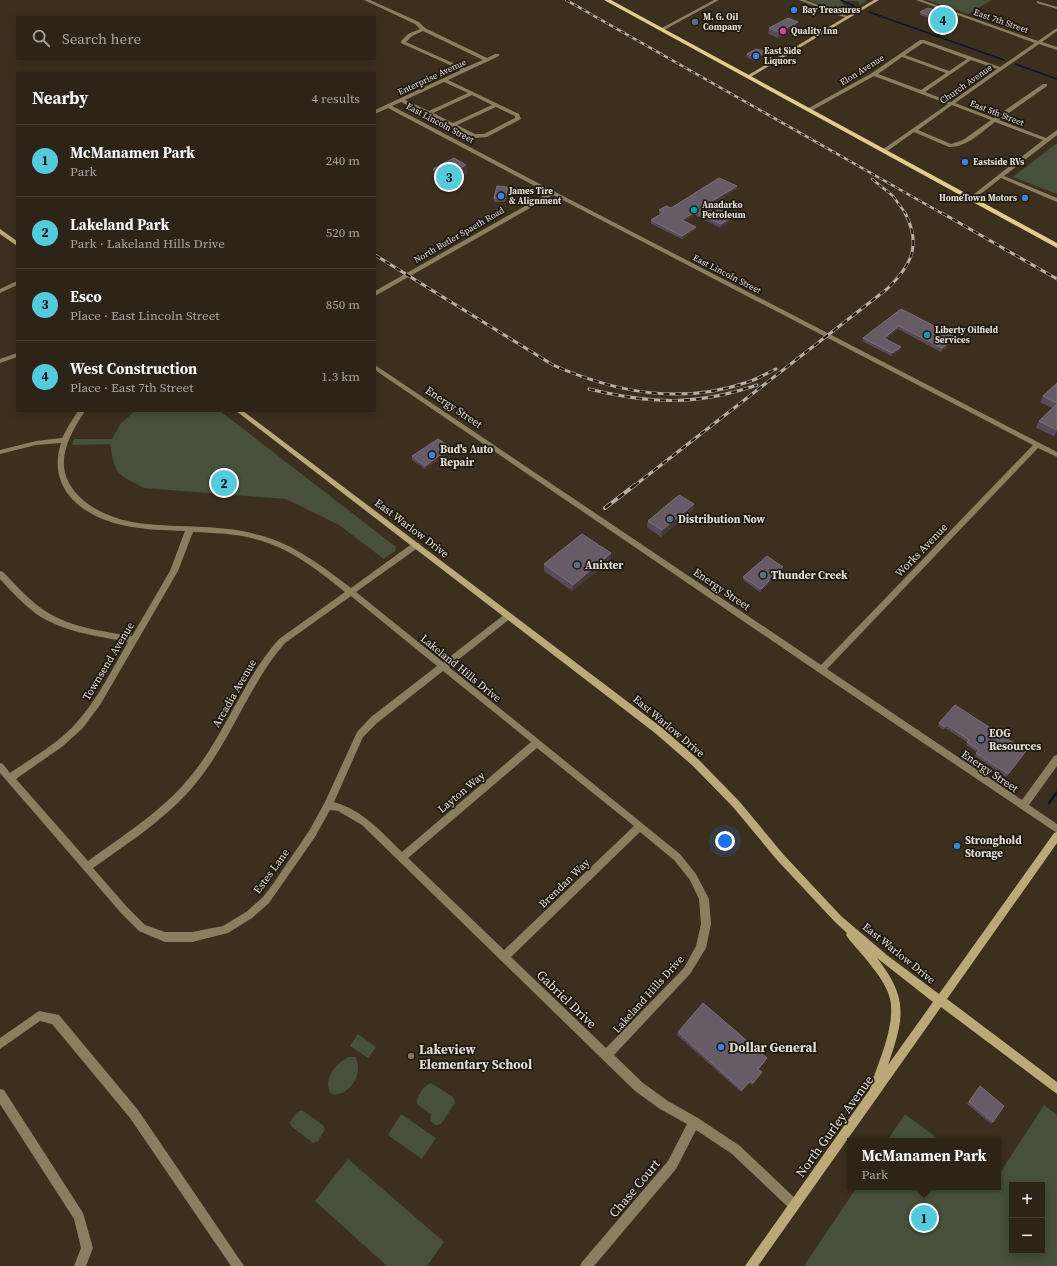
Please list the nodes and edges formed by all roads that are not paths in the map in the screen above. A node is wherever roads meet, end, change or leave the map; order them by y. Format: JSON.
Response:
{"nodes":[{"id":1,"x":366,"y":0,"type":"edge"},
{"id":2,"x":608,"y":0,"type":"edge"},
{"id":3,"x":717,"y":0,"type":"edge"},
{"id":4,"x":801,"y":0,"type":"edge"},
{"id":5,"x":877,"y":0,"type":"edge"},
{"id":6,"x":918,"y":0,"type":"edge"},
{"id":7,"x":1039,"y":2,"type":"dead end"},
{"id":8,"x":1057,"y":8,"type":"edge"},
{"id":9,"x":848,"y":17,"type":"junction"},
{"id":10,"x":423,"y":29,"type":"junction"},
{"id":11,"x":662,"y":29,"type":"junction"},
{"id":12,"x":1057,"y":29,"type":"edge"},
{"id":13,"x":1038,"y":42,"type":"junction"},
{"id":14,"x":1057,"y":49,"type":"edge"},
{"id":15,"x":497,"y":55,"type":"dead end"},
{"id":16,"x":901,"y":55,"type":"junction"},
{"id":17,"x":971,"y":58,"type":"junction"},
{"id":18,"x":487,"y":60,"type":"junction"},
{"id":19,"x":1000,"y":69,"type":"junction"},
{"id":20,"x":464,"y":70,"type":"junction"},
{"id":21,"x":950,"y":73,"type":"junction"},
{"id":22,"x":874,"y":74,"type":"junction"},
{"id":23,"x":747,"y":77,"type":"junction"},
{"id":24,"x":444,"y":80,"type":"junction"},
{"id":25,"x":1045,"y":84,"type":"dead end"},
{"id":26,"x":921,"y":92,"type":"junction"},
{"id":27,"x":472,"y":93,"type":"junction"},
{"id":28,"x":402,"y":100,"type":"junction"},
{"id":29,"x":951,"y":104,"type":"junction"},
{"id":30,"x":496,"y":105,"type":"junction"},
{"id":31,"x":389,"y":106,"type":"junction"},
{"id":32,"x":809,"y":110,"type":"junction"},
{"id":33,"x":376,"y":112,"type":"edge"},
{"id":34,"x":429,"y":113,"type":"junction"},
{"id":35,"x":994,"y":120,"type":"junction"},
{"id":36,"x":453,"y":125,"type":"junction"},
{"id":37,"x":914,"y":130,"type":"junction"},
{"id":38,"x":1057,"y":132,"type":"edge"},
{"id":39,"x":1047,"y":140,"type":"junction"},
{"id":40,"x":884,"y":151,"type":"junction"},
{"id":41,"x":1000,"y":176,"type":"junction"},
{"id":42,"x":552,"y":193,"type":"junction"},
{"id":43,"x":971,"y":199,"type":"junction"},
{"id":44,"x":1057,"y":200,"type":"edge"},
{"id":45,"x":0,"y":231,"type":"edge"},
{"id":46,"x":16,"y":243,"type":"edge"},
{"id":47,"x":1057,"y":246,"type":"edge"},
{"id":48,"x":16,"y":283,"type":"edge"},
{"id":49,"x":0,"y":291,"type":"edge"},
{"id":50,"x":376,"y":293,"type":"edge"},
{"id":51,"x":16,"y":355,"type":"edge"},
{"id":52,"x":0,"y":361,"type":"edge"},
{"id":53,"x":376,"y":367,"type":"edge"},
{"id":54,"x":81,"y":412,"type":"edge"},
{"id":55,"x":240,"y":412,"type":"edge"},
{"id":56,"x":65,"y":440,"type":"junction"},
{"id":57,"x":1037,"y":445,"type":"junction"},
{"id":58,"x":0,"y":452,"type":"edge"},
{"id":59,"x":1057,"y":455,"type":"edge"},
{"id":60,"x":190,"y":529,"type":"junction"},
{"id":61,"x":416,"y":545,"type":"junction"},
{"id":62,"x":0,"y":574,"type":"edge"},
{"id":63,"x":351,"y":592,"type":"junction"},
{"id":64,"x":508,"y":616,"type":"junction"},
{"id":65,"x":134,"y":640,"type":"junction"},
{"id":66,"x":443,"y":667,"type":"junction"},
{"id":67,"x":821,"y":670,"type":"junction"},
{"id":68,"x":536,"y":743,"type":"junction"},
{"id":69,"x":1057,"y":759,"type":"edge"},
{"id":70,"x":0,"y":767,"type":"edge"},
{"id":71,"x":10,"y":778,"type":"junction"},
{"id":72,"x":328,"y":805,"type":"junction"},
{"id":73,"x":1023,"y":806,"type":"junction"},
{"id":74,"x":640,"y":826,"type":"junction"},
{"id":75,"x":1057,"y":829,"type":"edge"},
{"id":76,"x":1057,"y":836,"type":"edge"},
{"id":77,"x":402,"y":858,"type":"junction"},
{"id":78,"x":87,"y":867,"type":"junction"},
{"id":79,"x":838,"y":919,"type":"junction"},
{"id":80,"x":504,"y":957,"type":"junction"},
{"id":81,"x":940,"y":1002,"type":"junction"},
{"id":82,"x":0,"y":1044,"type":"edge"},
{"id":83,"x":607,"y":1055,"type":"junction"},
{"id":84,"x":1057,"y":1089,"type":"edge"},
{"id":85,"x":0,"y":1094,"type":"edge"},
{"id":86,"x":873,"y":1095,"type":"junction"},
{"id":87,"x":694,"y":1122,"type":"junction"},
{"id":88,"x":794,"y":1205,"type":"junction"},
{"id":89,"x":80,"y":1266,"type":"edge"},
{"id":90,"x":238,"y":1266,"type":"edge"},
{"id":91,"x":586,"y":1266,"type":"edge"},
{"id":92,"x":751,"y":1266,"type":"edge"}],
"edges":[{"from":1,"to":10,"type":"street"},
{"from":2,"to":11,"type":"main road"},
{"from":3,"to":11,"type":"street"},
{"from":4,"to":9,"type":"street"},
{"from":5,"to":9,"type":"street"},
{"from":6,"to":13,"type":"street","name":"East 7th Street"},
{"from":7,"to":8,"type":"street"},
{"from":9,"to":23,"type":"street"},
{"from":10,"to":18,"type":"street"},
{"from":10,"to":20,"type":"street"},
{"from":11,"to":23,"type":"main road"},
{"from":12,"to":13,"type":"street","name":"Church Avenue"},
{"from":13,"to":14,"type":"street","name":"East 7th Street"},
{"from":13,"to":19,"type":"street","name":"Church Avenue"},
{"from":15,"to":18,"type":"street","name":"Enterprise Avenue"},
{"from":16,"to":17,"type":"street","name":"Elon Avenue"},
{"from":16,"to":21,"type":"street"},
{"from":16,"to":22,"type":"street","name":"Elon Avenue"},
{"from":17,"to":19,"type":"street"},
{"from":17,"to":21,"type":"street"},
{"from":18,"to":20,"type":"street","name":"Enterprise Avenue"},
{"from":19,"to":29,"type":"street","name":"Church Avenue"},
{"from":20,"to":24,"type":"street","name":"Enterprise Avenue"},
{"from":21,"to":26,"type":"street"},
{"from":22,"to":26,"type":"street","name":"East 5th Street"},
{"from":22,"to":32,"type":"street","name":"Elon Avenue"},
{"from":23,"to":32,"type":"main road"},
{"from":24,"to":27,"type":"street"},
{"from":24,"to":28,"type":"street","name":"Enterprise Avenue"},
{"from":25,"to":35,"type":"street"},
{"from":26,"to":29,"type":"street","name":"East 5th Street"},
{"from":27,"to":30,"type":"street"},
{"from":27,"to":34,"type":"street"},
{"from":28,"to":31,"type":"street","name":"Enterprise Avenue"},
{"from":28,"to":34,"type":"street"},
{"from":29,"to":35,"type":"street","name":"East 5th Street"},
{"from":29,"to":37,"type":"street","name":"Church Avenue"},
{"from":30,"to":36,"type":"street"},
{"from":30,"to":36,"type":"street"},
{"from":31,"to":33,"type":"street","name":"Enterprise Avenue"},
{"from":31,"to":42,"type":"street","name":"East Lincoln Street"},
{"from":32,"to":40,"type":"main road"},
{"from":34,"to":36,"type":"street"},
{"from":35,"to":37,"type":"street"},
{"from":35,"to":39,"type":"street","name":"East 5th Street"},
{"from":37,"to":40,"type":"street","name":"Church Avenue"},
{"from":38,"to":39,"type":"street"},
{"from":39,"to":41,"type":"street"},
{"from":40,"to":43,"type":"main road"},
{"from":41,"to":43,"type":"street"},
{"from":41,"to":44,"type":"street"},
{"from":42,"to":50,"type":"street","name":"North Butler Spaeth Road"},
{"from":42,"to":57,"type":"street","name":"East Lincoln Street"},
{"from":43,"to":47,"type":"main road"},
{"from":45,"to":46,"type":"street"},
{"from":48,"to":49,"type":"street"},
{"from":51,"to":52,"type":"street"},
{"from":53,"to":67,"type":"street","name":"Energy Street"},
{"from":54,"to":56,"type":"street","name":"Lakeland Hills Drive"},
{"from":55,"to":61,"type":"street","name":"East Warlow Drive"},
{"from":56,"to":58,"type":"street"},
{"from":56,"to":60,"type":"street","name":"Lakeland Hills Drive"},
{"from":57,"to":59,"type":"street","name":"East Lincoln Street"},
{"from":57,"to":67,"type":"street","name":"Works Avenue"},
{"from":60,"to":63,"type":"street","name":"Lakeland Hills Drive"},
{"from":60,"to":65,"type":"street","name":"Townsend Avenue"},
{"from":61,"to":63,"type":"street","name":"Arcadia Avenue"},
{"from":61,"to":64,"type":"street","name":"East Warlow Drive"},
{"from":62,"to":65,"type":"street"},
{"from":63,"to":66,"type":"street","name":"Lakeland Hills Drive"},
{"from":63,"to":78,"type":"street","name":"Arcadia Avenue"},
{"from":64,"to":66,"type":"street","name":"Estes Lane"},
{"from":64,"to":79,"type":"street","name":"East Warlow Drive"},
{"from":65,"to":71,"type":"street","name":"Townsend Avenue"},
{"from":66,"to":68,"type":"street","name":"Lakeland Hills Drive"},
{"from":66,"to":72,"type":"street","name":"Estes Lane"},
{"from":67,"to":73,"type":"street","name":"Energy Street"},
{"from":68,"to":74,"type":"street","name":"Lakeland Hills Drive"},
{"from":68,"to":77,"type":"street","name":"Layton Way"},
{"from":69,"to":73,"type":"street"},
{"from":70,"to":71,"type":"street","name":"Estes Lane"},
{"from":71,"to":78,"type":"street","name":"Estes Lane"},
{"from":72,"to":77,"type":"street","name":"Gabriel Drive"},
{"from":72,"to":78,"type":"street","name":"Estes Lane"},
{"from":73,"to":75,"type":"street","name":"Energy Street"},
{"from":74,"to":80,"type":"street","name":"Brendan Way"},
{"from":74,"to":83,"type":"street","name":"Lakeland Hills Drive"},
{"from":76,"to":81,"type":"street","name":"North Gurley Avenue"},
{"from":77,"to":80,"type":"street","name":"Gabriel Drive"},
{"from":79,"to":81,"type":"street","name":"East Warlow Drive"},
{"from":79,"to":86,"type":"street"},
{"from":80,"to":83,"type":"street","name":"Gabriel Drive"},
{"from":81,"to":84,"type":"street","name":"East Warlow Drive"},
{"from":81,"to":86,"type":"street","name":"North Gurley Avenue"},
{"from":82,"to":90,"type":"street"},
{"from":83,"to":87,"type":"street","name":"Gabriel Drive"},
{"from":85,"to":89,"type":"street"},
{"from":86,"to":88,"type":"street","name":"North Gurley Avenue"},
{"from":87,"to":88,"type":"street","name":"Gabriel Drive"},
{"from":87,"to":91,"type":"street","name":"Chase Court"},
{"from":88,"to":92,"type":"street","name":"North Gurley Avenue"}]}
